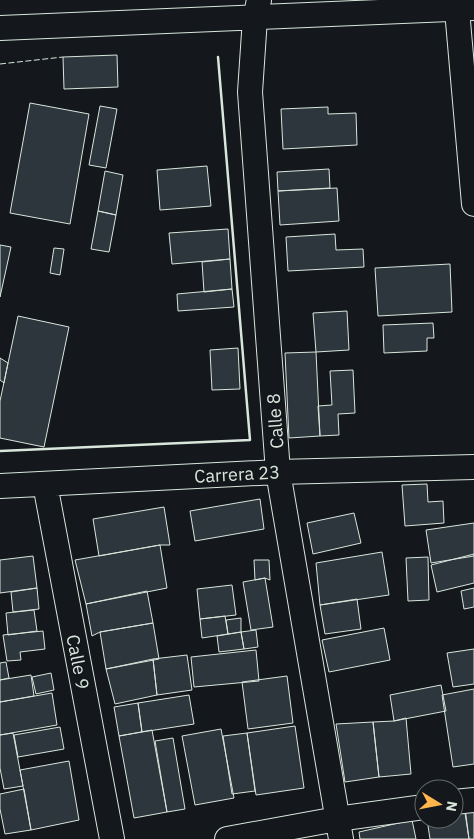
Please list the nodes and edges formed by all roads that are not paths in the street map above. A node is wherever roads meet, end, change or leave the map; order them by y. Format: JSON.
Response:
{"nodes":[{"id":1,"x":257,"y":9,"type":"edge"},
{"id":2,"x":465,"y":9,"type":"edge"},
{"id":3,"x":0,"y":28,"type":"edge"},
{"id":4,"x":474,"y":204,"type":"edge"},
{"id":5,"x":474,"y":467,"type":"edge"},
{"id":6,"x":278,"y":472,"type":"junction"},
{"id":7,"x":45,"y":484,"type":"junction"},
{"id":8,"x":0,"y":486,"type":"edge"},
{"id":9,"x":414,"y":810,"type":"edge"},
{"id":10,"x":339,"y":829,"type":"edge"},
{"id":11,"x":112,"y":839,"type":"edge"},
{"id":12,"x":227,"y":839,"type":"edge"}],
"edges":[{"from":1,"to":2,"type":"street"},
{"from":1,"to":3,"type":"street"},
{"from":1,"to":6,"type":"street","name":"Calle 8"},
{"from":2,"to":4,"type":"street"},
{"from":5,"to":6,"type":"street","name":"Carrera 23"},
{"from":6,"to":7,"type":"street","name":"Carrera 23"},
{"from":6,"to":10,"type":"street","name":"Calle 8"},
{"from":7,"to":8,"type":"street","name":"Carrera 23"},
{"from":7,"to":11,"type":"street","name":"Calle 9"},
{"from":9,"to":10,"type":"street"},
{"from":10,"to":12,"type":"street"}]}
